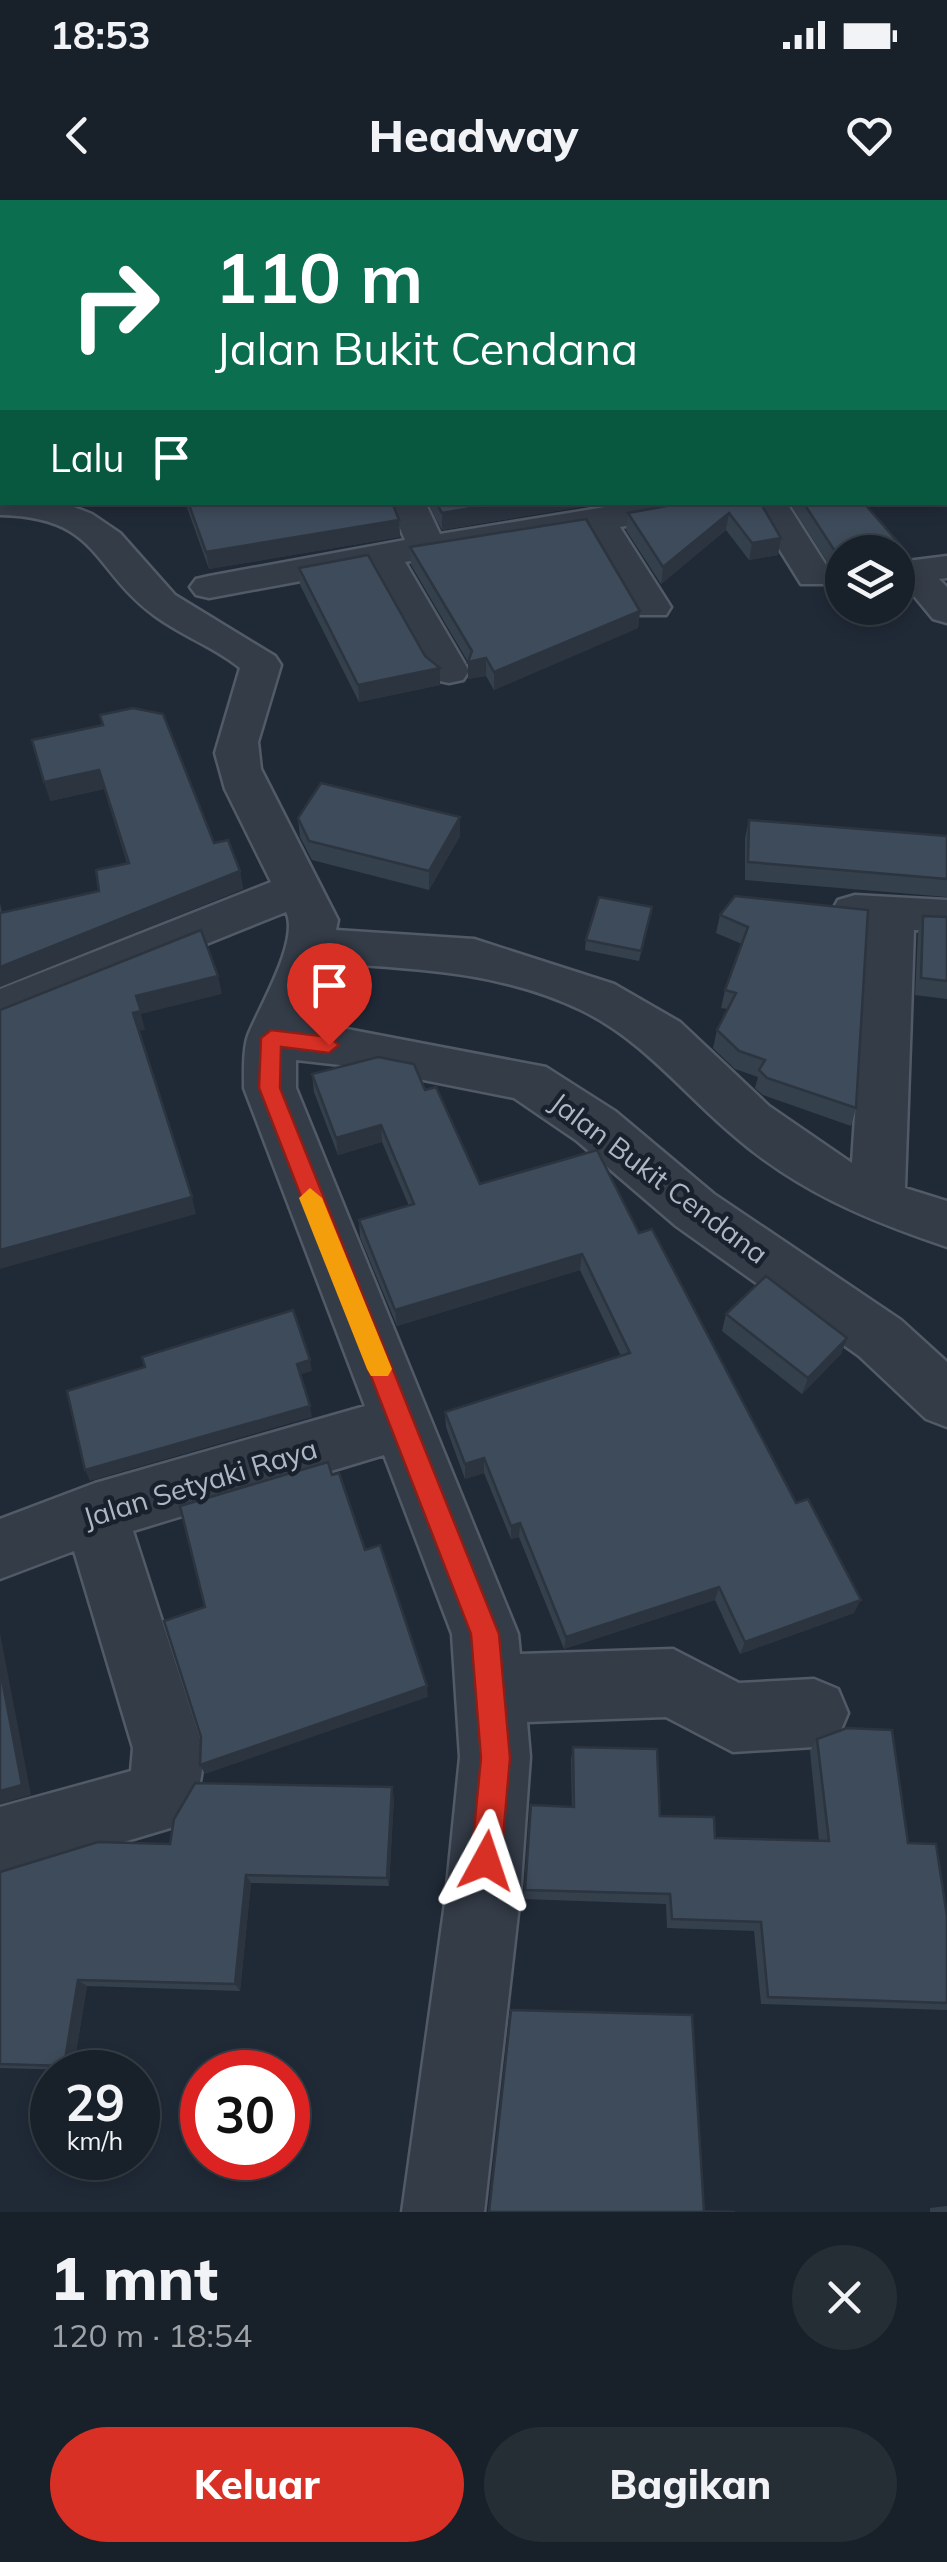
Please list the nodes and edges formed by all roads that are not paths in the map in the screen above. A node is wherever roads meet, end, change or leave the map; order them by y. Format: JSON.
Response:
{"nodes":[{"id":1,"x":18,"y":505,"type":"edge"},
{"id":2,"x":408,"y":505,"type":"edge"},
{"id":3,"x":679,"y":505,"type":"edge"},
{"id":4,"x":770,"y":505,"type":"edge"},
{"id":5,"x":597,"y":519,"type":"junction"},
{"id":6,"x":427,"y":547,"type":"junction"},
{"id":7,"x":382,"y":555,"type":"junction"},
{"id":8,"x":934,"y":568,"type":"edge"},
{"id":9,"x":814,"y":576,"type":"dead end"},
{"id":10,"x":208,"y":587,"type":"dead end"},
{"id":11,"x":652,"y":607,"type":"dead end"},
{"id":12,"x":947,"y":611,"type":"edge"},
{"id":13,"x":449,"y":671,"type":"dead end"},
{"id":14,"x":299,"y":890,"type":"junction"},
{"id":15,"x":819,"y":907,"type":"edge"},
{"id":16,"x":891,"y":914,"type":"junction"},
{"id":17,"x":947,"y":916,"type":"edge"},
{"id":18,"x":311,"y":945,"type":"junction"},
{"id":19,"x":0,"y":1008,"type":"edge"},
{"id":20,"x":271,"y":1038,"type":"junction"},
{"id":21,"x":877,"y":1200,"type":"junction"},
{"id":22,"x":947,"y":1224,"type":"edge"},
{"id":23,"x":947,"y":1400,"type":"edge"},
{"id":24,"x":402,"y":1423,"type":"junction"},
{"id":25,"x":95,"y":1512,"type":"junction"},
{"id":26,"x":0,"y":1550,"type":"edge"},
{"id":27,"x":490,"y":1689,"type":"junction"},
{"id":28,"x":814,"y":1713,"type":"dead end"},
{"id":29,"x":0,"y":1842,"type":"edge"},
{"id":30,"x":443,"y":2212,"type":"edge"}],
"edges":[{"from":1,"to":14,"type":"street"},
{"from":2,"to":6,"type":"street"},
{"from":3,"to":5,"type":"street"},
{"from":4,"to":9,"type":"street"},
{"from":5,"to":6,"type":"street"},
{"from":5,"to":11,"type":"street"},
{"from":6,"to":7,"type":"street"},
{"from":7,"to":10,"type":"street"},
{"from":7,"to":13,"type":"street"},
{"from":8,"to":12,"type":"street"},
{"from":14,"to":18,"type":"street"},
{"from":14,"to":19,"type":"street"},
{"from":15,"to":16,"type":"street"},
{"from":16,"to":17,"type":"street"},
{"from":16,"to":21,"type":"street"},
{"from":18,"to":20,"type":"street"},
{"from":18,"to":21,"type":"street"},
{"from":20,"to":23,"type":"street","name":"Jalan Bukit Cendana"},
{"from":20,"to":24,"type":"street"},
{"from":21,"to":22,"type":"street"},
{"from":24,"to":25,"type":"street","name":"Jalan Setyaki Raya"},
{"from":24,"to":27,"type":"street"},
{"from":25,"to":26,"type":"street","name":"Jalan Setyaki Raya"},
{"from":25,"to":29,"type":"street"},
{"from":27,"to":28,"type":"street"},
{"from":27,"to":30,"type":"street"}]}
